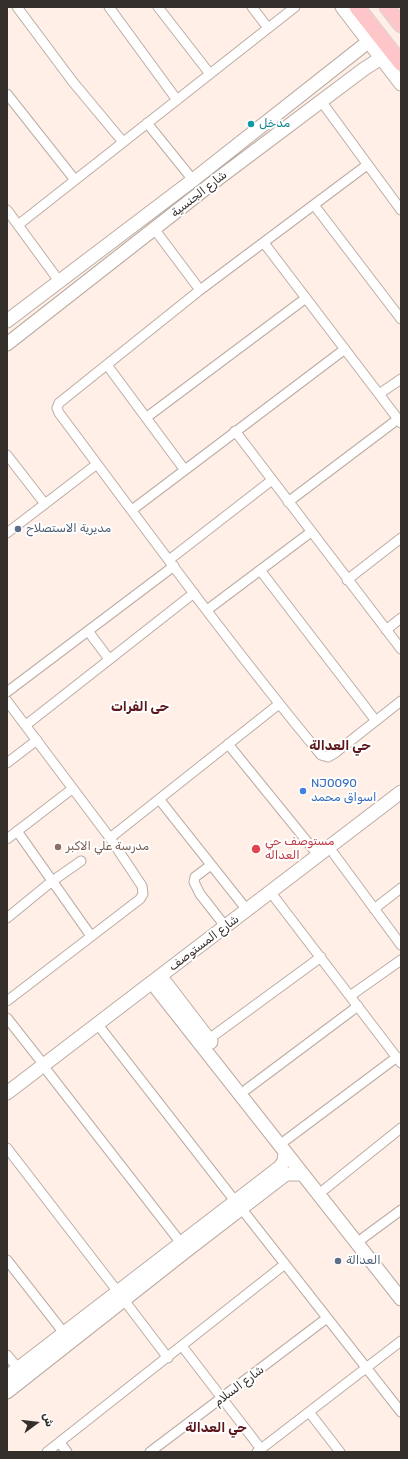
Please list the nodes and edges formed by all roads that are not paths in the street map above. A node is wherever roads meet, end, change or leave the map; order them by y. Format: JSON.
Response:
{"nodes":[{"id":1,"x":17,"y":7,"type":"edge"},
{"id":2,"x":109,"y":7,"type":"edge"},
{"id":3,"x":158,"y":7,"type":"edge"},
{"id":4,"x":252,"y":7,"type":"edge"},
{"id":5,"x":295,"y":7,"type":"edge"},
{"id":6,"x":342,"y":7,"type":"edge"},
{"id":7,"x":358,"y":7,"type":"edge"},
{"id":8,"x":387,"y":7,"type":"edge"},
{"id":9,"x":369,"y":23,"type":"junction"},
{"id":10,"x":401,"y":25,"type":"edge"},
{"id":11,"x":268,"y":28,"type":"junction"},
{"id":12,"x":368,"y":42,"type":"junction"},
{"id":13,"x":381,"y":58,"type":"junction"},
{"id":14,"x":399,"y":61,"type":"edge"},
{"id":15,"x":210,"y":74,"type":"junction"},
{"id":16,"x":401,"y":84,"type":"edge"},
{"id":17,"x":7,"y":94,"type":"edge"},
{"id":18,"x":177,"y":100,"type":"junction"},
{"id":19,"x":321,"y":101,"type":"junction"},
{"id":20,"x":147,"y":123,"type":"junction"},
{"id":21,"x":123,"y":142,"type":"junction"},
{"id":22,"x":367,"y":166,"type":"junction"},
{"id":23,"x":75,"y":180,"type":"junction"},
{"id":24,"x":193,"y":180,"type":"junction"},
{"id":25,"x":314,"y":205,"type":"junction"},
{"id":26,"x":7,"y":210,"type":"edge"},
{"id":27,"x":401,"y":210,"type":"edge"},
{"id":28,"x":18,"y":225,"type":"junction"},
{"id":29,"x":155,"y":230,"type":"junction"},
{"id":30,"x":264,"y":243,"type":"junction"},
{"id":31,"x":59,"y":281,"type":"junction"},
{"id":32,"x":200,"y":290,"type":"junction"},
{"id":33,"x":306,"y":298,"type":"junction"},
{"id":34,"x":401,"y":318,"type":"edge"},
{"id":35,"x":7,"y":321,"type":"edge"},
{"id":36,"x":7,"y":344,"type":"edge"},
{"id":37,"x":344,"y":349,"type":"junction"},
{"id":38,"x":107,"y":365,"type":"junction"},
{"id":39,"x":401,"y":379,"type":"edge"},
{"id":40,"x":379,"y":394,"type":"junction"},
{"id":41,"x":147,"y":417,"type":"junction"},
{"id":42,"x":400,"y":421,"type":"edge"},
{"id":43,"x":235,"y":431,"type":"junction"},
{"id":44,"x":7,"y":455,"type":"edge"},
{"id":45,"x":97,"y":464,"type":"junction"},
{"id":46,"x":184,"y":469,"type":"junction"},
{"id":47,"x":272,"y":480,"type":"junction"},
{"id":48,"x":288,"y":502,"type":"junction"},
{"id":49,"x":45,"y":504,"type":"junction"},
{"id":50,"x":132,"y":510,"type":"junction"},
{"id":51,"x":311,"y":532,"type":"junction"},
{"id":52,"x":7,"y":533,"type":"edge"},
{"id":53,"x":401,"y":538,"type":"edge"},
{"id":54,"x":171,"y":563,"type":"junction"},
{"id":55,"x":260,"y":570,"type":"junction"},
{"id":56,"x":347,"y":580,"type":"junction"},
{"id":57,"x":194,"y":593,"type":"junction"},
{"id":58,"x":207,"y":610,"type":"junction"},
{"id":59,"x":401,"y":618,"type":"edge"},
{"id":60,"x":386,"y":630,"type":"junction"},
{"id":61,"x":88,"y":631,"type":"junction"},
{"id":62,"x":401,"y":649,"type":"edge"},
{"id":63,"x":109,"y":659,"type":"junction"},
{"id":64,"x":7,"y":692,"type":"edge"},
{"id":65,"x":7,"y":701,"type":"edge"},
{"id":66,"x":401,"y":701,"type":"edge"},
{"id":67,"x":279,"y":704,"type":"junction"},
{"id":68,"x":376,"y":721,"type":"junction"},
{"id":69,"x":26,"y":725,"type":"junction"},
{"id":70,"x":37,"y":740,"type":"junction"},
{"id":71,"x":228,"y":744,"type":"junction"},
{"id":72,"x":7,"y":763,"type":"edge"},
{"id":73,"x":72,"y":789,"type":"junction"},
{"id":74,"x":401,"y":792,"type":"edge"},
{"id":75,"x":159,"y":799,"type":"junction"},
{"id":76,"x":401,"y":802,"type":"edge"},
{"id":77,"x":369,"y":821,"type":"junction"},
{"id":78,"x":17,"y":831,"type":"junction"},
{"id":79,"x":110,"y":838,"type":"junction"},
{"id":80,"x":7,"y":839,"type":"edge"},
{"id":81,"x":334,"y":854,"type":"junction"},
{"id":82,"x":318,"y":855,"type":"junction"},
{"id":83,"x":81,"y":861,"type":"dead end"},
{"id":84,"x":211,"y":865,"type":"junction"},
{"id":85,"x":51,"y":882,"type":"junction"},
{"id":86,"x":401,"y":888,"type":"edge"},
{"id":87,"x":275,"y":898,"type":"junction"},
{"id":88,"x":374,"y":909,"type":"junction"},
{"id":89,"x":247,"y":910,"type":"junction"},
{"id":90,"x":7,"y":918,"type":"edge"},
{"id":91,"x":225,"y":926,"type":"junction"},
{"id":92,"x":91,"y":936,"type":"junction"},
{"id":93,"x":401,"y":945,"type":"edge"},
{"id":94,"x":321,"y":957,"type":"junction"},
{"id":95,"x":401,"y":960,"type":"edge"},
{"id":96,"x":161,"y":986,"type":"junction"},
{"id":97,"x":350,"y":996,"type":"junction"},
{"id":98,"x":7,"y":1001,"type":"edge"},
{"id":99,"x":358,"y":1006,"type":"junction"},
{"id":100,"x":7,"y":1018,"type":"edge"},
{"id":101,"x":102,"y":1030,"type":"junction"},
{"id":102,"x":83,"y":1040,"type":"junction"},
{"id":103,"x":205,"y":1042,"type":"junction"},
{"id":104,"x":399,"y":1060,"type":"edge"},
{"id":105,"x":46,"y":1068,"type":"junction"},
{"id":106,"x":247,"y":1089,"type":"junction"},
{"id":107,"x":13,"y":1092,"type":"edge"},
{"id":108,"x":7,"y":1103,"type":"edge"},
{"id":109,"x":401,"y":1128,"type":"edge"},
{"id":110,"x":286,"y":1146,"type":"junction"},
{"id":111,"x":7,"y":1148,"type":"edge"},
{"id":112,"x":283,"y":1170,"type":"junction"},
{"id":113,"x":302,"y":1174,"type":"junction"},
{"id":114,"x":325,"y":1189,"type":"junction"},
{"id":115,"x":238,"y":1205,"type":"junction"},
{"id":116,"x":401,"y":1210,"type":"edge"},
{"id":117,"x":360,"y":1241,"type":"junction"},
{"id":118,"x":182,"y":1242,"type":"junction"},
{"id":119,"x":7,"y":1260,"type":"edge"},
{"id":120,"x":285,"y":1264,"type":"junction"},
{"id":121,"x":401,"y":1285,"type":"edge"},
{"id":122,"x":121,"y":1296,"type":"junction"},
{"id":123,"x":401,"y":1299,"type":"edge"},
{"id":124,"x":327,"y":1318,"type":"junction"},
{"id":125,"x":64,"y":1333,"type":"junction"},
{"id":126,"x":401,"y":1341,"type":"edge"},
{"id":127,"x":182,"y":1346,"type":"junction"},
{"id":128,"x":7,"y":1355,"type":"edge"},
{"id":129,"x":168,"y":1358,"type":"junction"},
{"id":130,"x":366,"y":1368,"type":"junction"},
{"id":131,"x":22,"y":1373,"type":"junction"},
{"id":132,"x":7,"y":1377,"type":"edge"},
{"id":133,"x":7,"y":1392,"type":"edge"},
{"id":134,"x":222,"y":1400,"type":"junction"},
{"id":135,"x":309,"y":1412,"type":"junction"},
{"id":136,"x":401,"y":1412,"type":"edge"},
{"id":137,"x":60,"y":1443,"type":"junction"},
{"id":138,"x":259,"y":1450,"type":"edge"},
{"id":139,"x":46,"y":1452,"type":"edge"},
{"id":140,"x":67,"y":1452,"type":"edge"},
{"id":141,"x":150,"y":1452,"type":"edge"},
{"id":142,"x":340,"y":1452,"type":"edge"}],
"edges":[{"from":1,"to":21,"type":"street"},
{"from":2,"to":18,"type":"street"},
{"from":3,"to":15,"type":"street"},
{"from":4,"to":11,"type":"street"},
{"from":5,"to":11,"type":"street"},
{"from":6,"to":12,"type":"street"},
{"from":7,"to":9,"type":"main road"},
{"from":8,"to":10,"type":"main road"},
{"from":9,"to":12,"type":"street"},
{"from":9,"to":14,"type":"main road"},
{"from":11,"to":15,"type":"street"},
{"from":12,"to":13,"type":"street"},
{"from":12,"to":24,"type":"street","name":"شارع الجنسية"},
{"from":13,"to":14,"type":"street"},
{"from":13,"to":16,"type":"street"},
{"from":13,"to":19,"type":"street","name":"شارع الجنسية"},
{"from":15,"to":18,"type":"street"},
{"from":17,"to":23,"type":"street"},
{"from":18,"to":20,"type":"street"},
{"from":19,"to":22,"type":"street"},
{"from":19,"to":29,"type":"street","name":"شارع الجنسية"},
{"from":20,"to":21,"type":"street"},
{"from":20,"to":24,"type":"street"},
{"from":21,"to":23,"type":"street"},
{"from":22,"to":25,"type":"street"},
{"from":22,"to":27,"type":"street"},
{"from":23,"to":28,"type":"street"},
{"from":24,"to":31,"type":"street","name":"شارع الجنسية"},
{"from":25,"to":30,"type":"street"},
{"from":25,"to":34,"type":"street"},
{"from":26,"to":28,"type":"street"},
{"from":28,"to":31,"type":"street"},
{"from":29,"to":32,"type":"street"},
{"from":29,"to":36,"type":"street","name":"شارع الجنسية"},
{"from":30,"to":32,"type":"street"},
{"from":30,"to":33,"type":"street"},
{"from":31,"to":35,"type":"street","name":"شارع الجنسية"},
{"from":32,"to":38,"type":"street"},
{"from":33,"to":37,"type":"street"},
{"from":33,"to":41,"type":"street"},
{"from":37,"to":40,"type":"street"},
{"from":37,"to":43,"type":"street"},
{"from":38,"to":41,"type":"street"},
{"from":38,"to":45,"type":"street"},
{"from":39,"to":40,"type":"street"},
{"from":40,"to":42,"type":"street"},
{"from":41,"to":46,"type":"street"},
{"from":42,"to":48,"type":"street"},
{"from":43,"to":46,"type":"street"},
{"from":43,"to":47,"type":"street"},
{"from":44,"to":49,"type":"street"},
{"from":45,"to":49,"type":"street"},
{"from":45,"to":50,"type":"street"},
{"from":46,"to":50,"type":"street"},
{"from":47,"to":48,"type":"street"},
{"from":47,"to":54,"type":"street"},
{"from":48,"to":51,"type":"street"},
{"from":49,"to":52,"type":"street"},
{"from":50,"to":54,"type":"street"},
{"from":51,"to":55,"type":"street"},
{"from":51,"to":56,"type":"street"},
{"from":53,"to":56,"type":"street"},
{"from":54,"to":57,"type":"street"},
{"from":54,"to":61,"type":"street"},
{"from":55,"to":58,"type":"street"},
{"from":55,"to":68,"type":"street"},
{"from":56,"to":60,"type":"street"},
{"from":57,"to":58,"type":"street"},
{"from":57,"to":63,"type":"street"},
{"from":58,"to":67,"type":"street"},
{"from":59,"to":60,"type":"street"},
{"from":60,"to":62,"type":"street"},
{"from":61,"to":63,"type":"street"},
{"from":61,"to":64,"type":"street"},
{"from":63,"to":69,"type":"street"},
{"from":65,"to":69,"type":"street"},
{"from":66,"to":68,"type":"street"},
{"from":67,"to":68,"type":"street"},
{"from":67,"to":71,"type":"street"},
{"from":69,"to":70,"type":"street"},
{"from":70,"to":72,"type":"street"},
{"from":70,"to":73,"type":"street"},
{"from":71,"to":75,"type":"street"},
{"from":71,"to":82,"type":"street"},
{"from":73,"to":78,"type":"street"},
{"from":73,"to":79,"type":"street"},
{"from":74,"to":77,"type":"street","name":"شارع المستوصف"},
{"from":75,"to":79,"type":"street"},
{"from":75,"to":84,"type":"street"},
{"from":76,"to":77,"type":"street","name":"شارع المستوصف"},
{"from":77,"to":81,"type":"street","name":"شارع المستوصف"},
{"from":77,"to":82,"type":"street","name":"شارع المستوصف"},
{"from":78,"to":80,"type":"street"},
{"from":78,"to":85,"type":"street"},
{"from":79,"to":92,"type":"street"},
{"from":81,"to":87,"type":"street","name":"شارع المستوصف"},
{"from":81,"to":88,"type":"street"},
{"from":82,"to":89,"type":"street","name":"شارع المستوصف"},
{"from":83,"to":85,"type":"street"},
{"from":84,"to":89,"type":"street"},
{"from":84,"to":91,"type":"street"},
{"from":85,"to":90,"type":"street"},
{"from":85,"to":92,"type":"street"},
{"from":86,"to":88,"type":"street"},
{"from":87,"to":94,"type":"street"},
{"from":87,"to":96,"type":"street","name":"شارع المستوصف"},
{"from":88,"to":93,"type":"street"},
{"from":89,"to":91,"type":"street","name":"شارع المستوصف"},
{"from":91,"to":102,"type":"street","name":"شارع المستوصف"},
{"from":92,"to":98,"type":"street"},
{"from":94,"to":97,"type":"street"},
{"from":94,"to":103,"type":"street"},
{"from":95,"to":97,"type":"street"},
{"from":96,"to":101,"type":"street","name":"شارع المستوصف"},
{"from":96,"to":103,"type":"street"},
{"from":97,"to":99,"type":"street"},
{"from":99,"to":104,"type":"street"},
{"from":99,"to":106,"type":"street"},
{"from":100,"to":105,"type":"street"},
{"from":101,"to":102,"type":"street","name":"شارع المستوصف"},
{"from":101,"to":115,"type":"street"},
{"from":102,"to":105,"type":"street","name":"شارع المستوصف"},
{"from":103,"to":106,"type":"street"},
{"from":103,"to":110,"type":"street"},
{"from":104,"to":110,"type":"street"},
{"from":105,"to":107,"type":"street","name":"شارع المستوصف"},
{"from":105,"to":118,"type":"street"},
{"from":106,"to":110,"type":"street"},
{"from":107,"to":108,"type":"street","name":"شارع المستوصف"},
{"from":109,"to":114,"type":"street"},
{"from":110,"to":112,"type":"street"},
{"from":110,"to":113,"type":"street"},
{"from":110,"to":114,"type":"street"},
{"from":111,"to":122,"type":"street"},
{"from":112,"to":113,"type":"street"},
{"from":112,"to":115,"type":"street"},
{"from":113,"to":117,"type":"street"},
{"from":114,"to":117,"type":"street"},
{"from":115,"to":118,"type":"street"},
{"from":115,"to":120,"type":"street"},
{"from":115,"to":122,"type":"street"},
{"from":116,"to":117,"type":"street"},
{"from":117,"to":121,"type":"street"},
{"from":117,"to":123,"type":"street"},
{"from":118,"to":122,"type":"street"},
{"from":119,"to":125,"type":"street"},
{"from":120,"to":124,"type":"street"},
{"from":120,"to":127,"type":"street"},
{"from":122,"to":125,"type":"street"},
{"from":122,"to":129,"type":"street"},
{"from":122,"to":131,"type":"street"},
{"from":124,"to":130,"type":"street"},
{"from":124,"to":134,"type":"street","name":"شارع السلام"},
{"from":125,"to":131,"type":"street"},
{"from":126,"to":130,"type":"street"},
{"from":127,"to":129,"type":"street"},
{"from":127,"to":134,"type":"street"},
{"from":128,"to":131,"type":"street"},
{"from":129,"to":137,"type":"street"},
{"from":130,"to":135,"type":"street"},
{"from":130,"to":136,"type":"street"},
{"from":131,"to":132,"type":"street"},
{"from":131,"to":133,"type":"street"},
{"from":134,"to":138,"type":"street"},
{"from":134,"to":141,"type":"street","name":"شارع السلام"},
{"from":135,"to":138,"type":"street"},
{"from":135,"to":142,"type":"street"},
{"from":137,"to":139,"type":"street"},
{"from":137,"to":140,"type":"street"}]}
